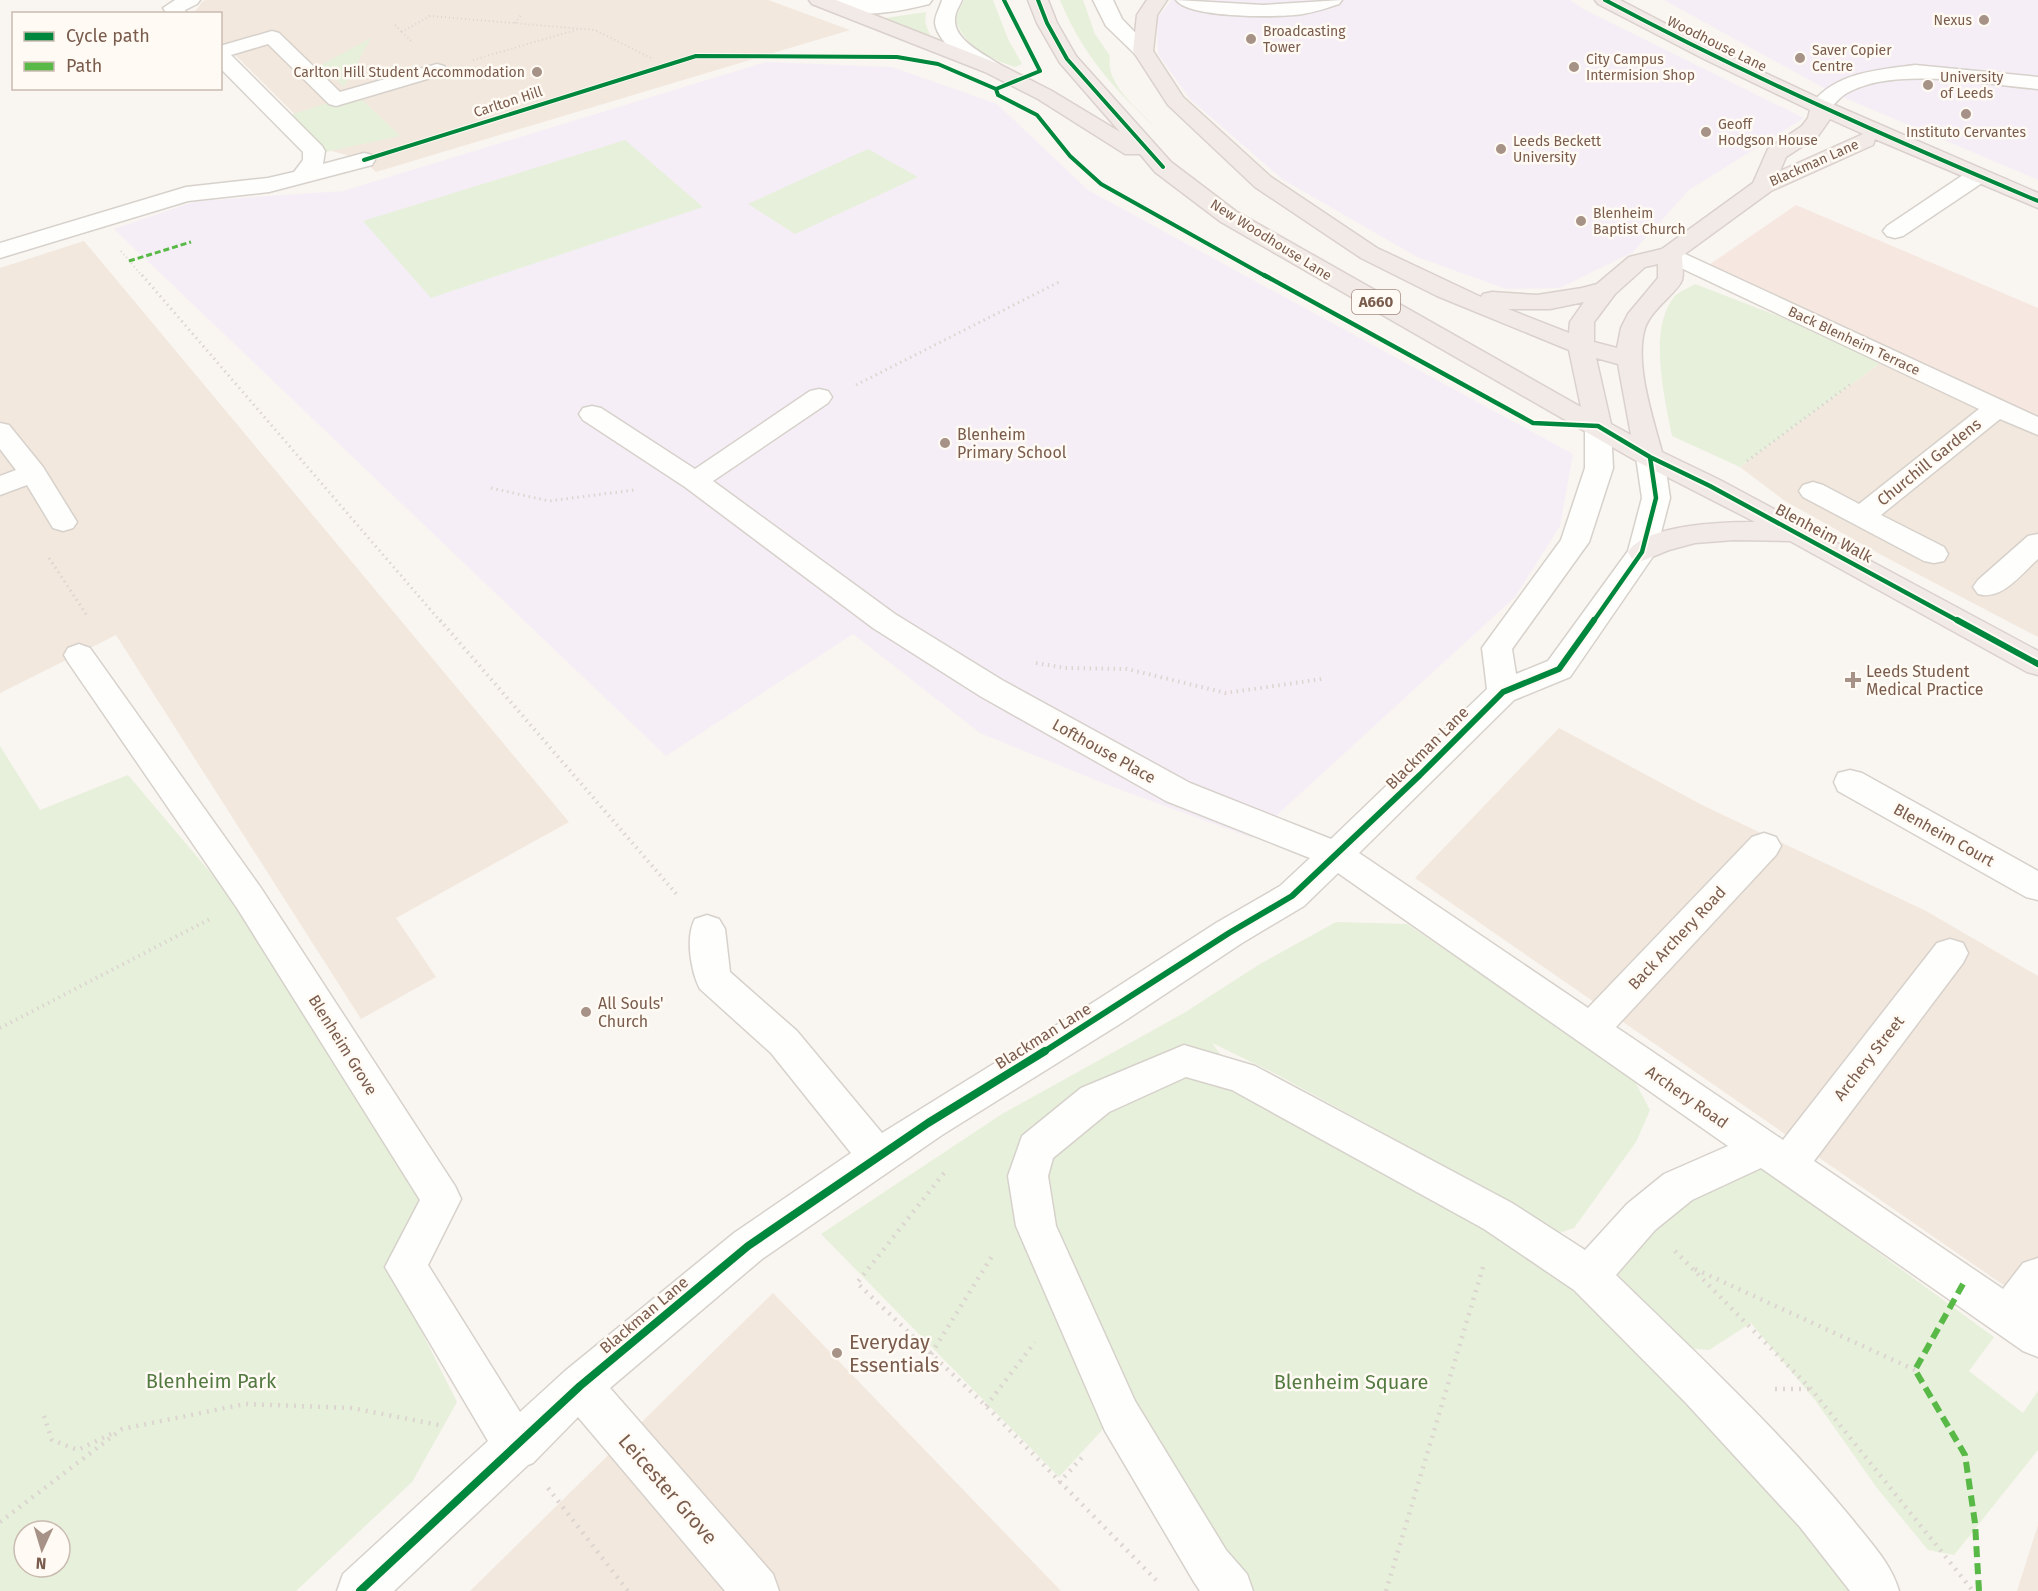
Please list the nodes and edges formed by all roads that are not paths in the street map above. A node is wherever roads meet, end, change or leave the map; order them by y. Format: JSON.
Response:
{"nodes":[{"id":1,"x":922,"y":0,"type":"edge"},
{"id":2,"x":952,"y":0,"type":"edge"},
{"id":3,"x":1038,"y":0,"type":"edge"},
{"id":4,"x":1103,"y":0,"type":"edge"},
{"id":5,"x":1157,"y":0,"type":"edge"},
{"id":6,"x":1186,"y":0,"type":"edge"},
{"id":7,"x":1332,"y":0,"type":"edge"},
{"id":8,"x":1605,"y":0,"type":"edge"},
{"id":9,"x":828,"y":3,"type":"edge"},
{"id":10,"x":1143,"y":51,"type":"junction"},
{"id":11,"x":222,"y":53,"type":"edge"},
{"id":12,"x":222,"y":56,"type":"edge"},
{"id":13,"x":992,"y":68,"type":"junction"},
{"id":14,"x":437,"y":70,"type":"road end"},
{"id":15,"x":2038,"y":82,"type":"edge"},
{"id":16,"x":1820,"y":112,"type":"junction"},
{"id":17,"x":1865,"y":140,"type":"junction"},
{"id":18,"x":1905,"y":146,"type":"junction"},
{"id":19,"x":364,"y":160,"type":"dead end"},
{"id":20,"x":1163,"y":167,"type":"junction"},
{"id":21,"x":302,"y":176,"type":"junction"},
{"id":22,"x":1977,"y":176,"type":"junction"},
{"id":23,"x":1763,"y":186,"type":"junction"},
{"id":24,"x":2038,"y":201,"type":"edge"},
{"id":25,"x":1895,"y":231,"type":"dead end"},
{"id":26,"x":0,"y":251,"type":"edge"},
{"id":27,"x":1670,"y":254,"type":"junction"},
{"id":28,"x":1606,"y":289,"type":"junction"},
{"id":29,"x":1446,"y":291,"type":"junction"},
{"id":30,"x":1632,"y":330,"type":"junction"},
{"id":31,"x":1581,"y":346,"type":"junction"},
{"id":32,"x":1629,"y":359,"type":"junction"},
{"id":33,"x":819,"y":397,"type":"road end"},
{"id":34,"x":1997,"y":408,"type":"junction"},
{"id":35,"x":592,"y":414,"type":"dead end"},
{"id":36,"x":1598,"y":426,"type":"junction"},
{"id":37,"x":2038,"y":427,"type":"edge"},
{"id":38,"x":0,"y":432,"type":"edge"},
{"id":39,"x":1650,"y":457,"type":"junction"},
{"id":40,"x":33,"y":473,"type":"junction"},
{"id":41,"x":1688,"y":477,"type":"junction"},
{"id":42,"x":0,"y":486,"type":"edge"},
{"id":43,"x":702,"y":486,"type":"junction"},
{"id":44,"x":1813,"y":491,"type":"dead end"},
{"id":45,"x":1861,"y":516,"type":"junction"},
{"id":46,"x":63,"y":522,"type":"road end"},
{"id":47,"x":1792,"y":532,"type":"junction"},
{"id":48,"x":2038,"y":543,"type":"edge"},
{"id":49,"x":1642,"y":552,"type":"junction"},
{"id":50,"x":1934,"y":554,"type":"dead end"},
{"id":51,"x":1988,"y":587,"type":"dead end"},
{"id":52,"x":79,"y":655,"type":"road end"},
{"id":53,"x":2038,"y":664,"type":"edge"},
{"id":54,"x":1503,"y":692,"type":"junction"},
{"id":55,"x":1850,"y":782,"type":"dead end"},
{"id":56,"x":1764,"y":846,"type":"dead end"},
{"id":57,"x":1337,"y":855,"type":"junction"},
{"id":58,"x":2038,"y":887,"type":"edge"},
{"id":59,"x":707,"y":929,"type":"road end"},
{"id":60,"x":1950,"y":953,"type":"dead end"},
{"id":61,"x":1590,"y":1030,"type":"junction"},
{"id":62,"x":1775,"y":1156,"type":"junction"},
{"id":63,"x":878,"y":1157,"type":"junction"},
{"id":64,"x":1589,"y":1276,"type":"junction"},
{"id":65,"x":2038,"y":1277,"type":"edge"},
{"id":66,"x":2023,"y":1327,"type":"edge"},
{"id":67,"x":580,"y":1386,"type":"junction"},
{"id":68,"x":517,"y":1447,"type":"junction"},
{"id":69,"x":360,"y":1591,"type":"edge"},
{"id":70,"x":756,"y":1591,"type":"edge"},
{"id":71,"x":1230,"y":1591,"type":"edge"},
{"id":72,"x":1876,"y":1591,"type":"edge"}],
"edges":[{"from":1,"to":9,"type":"street"},
{"from":2,"to":13,"type":"street"},
{"from":3,"to":20,"type":"highway","name":"New Woodhouse Lane","number":"A660"},
{"from":4,"to":10,"type":"street"},
{"from":5,"to":10,"type":"highway"},
{"from":6,"to":7,"type":"street"},
{"from":8,"to":16,"type":"highway","name":"Woodhouse Lane"},
{"from":9,"to":13,"type":"highway"},
{"from":10,"to":29,"type":"highway","number":"A660"},
{"from":11,"to":14,"type":"street"},
{"from":12,"to":21,"type":"street"},
{"from":13,"to":20,"type":"highway"},
{"from":15,"to":16,"type":"street"},
{"from":16,"to":17,"type":"highway","name":"Woodhouse Lane"},
{"from":16,"to":18,"type":"highway","name":"Woodhouse Lane"},
{"from":16,"to":23,"type":"highway","name":"Blackman Lane"},
{"from":17,"to":18,"type":"highway","name":"Woodhouse Lane"},
{"from":17,"to":23,"type":"highway","name":"Blackman Lane"},
{"from":18,"to":22,"type":"highway","name":"Woodhouse Lane"},
{"from":19,"to":21,"type":"street"},
{"from":20,"to":36,"type":"highway","name":"New Woodhouse Lane","number":"A660"},
{"from":21,"to":26,"type":"street"},
{"from":22,"to":24,"type":"highway","name":"Woodhouse Lane"},
{"from":22,"to":25,"type":"street"},
{"from":23,"to":27,"type":"highway","name":"Blackman Lane"},
{"from":27,"to":28,"type":"highway","name":"Blackman Lane"},
{"from":27,"to":30,"type":"highway","name":"Blackman Lane"},
{"from":27,"to":34,"type":"street","name":"Back Blenheim Terrace"},
{"from":28,"to":29,"type":"highway"},
{"from":28,"to":31,"type":"highway","name":"Blackman Lane"},
{"from":29,"to":31,"type":"highway","number":"A660"},
{"from":30,"to":32,"type":"highway","name":"Blackman Lane"},
{"from":30,"to":41,"type":"highway"},
{"from":31,"to":32,"type":"highway","number":"A660"},
{"from":31,"to":36,"type":"highway","name":"Blackman Lane"},
{"from":32,"to":39,"type":"highway","name":"Blackman Lane"},
{"from":33,"to":43,"type":"street"},
{"from":34,"to":37,"type":"street","name":"Back Blenheim Terrace"},
{"from":34,"to":45,"type":"street","name":"Churchill Gardens"},
{"from":35,"to":43,"type":"street","name":"Lofthouse Place"},
{"from":36,"to":39,"type":"highway","name":"Blenheim Walk","number":"A660"},
{"from":36,"to":54,"type":"street","name":"Blackman Lane"},
{"from":38,"to":40,"type":"street"},
{"from":39,"to":41,"type":"highway","name":"Blenheim Walk","number":"A660"},
{"from":39,"to":49,"type":"street","name":"Blackman Lane"},
{"from":40,"to":42,"type":"street"},
{"from":40,"to":46,"type":"street"},
{"from":41,"to":47,"type":"highway","name":"Blenheim Walk","number":"A660"},
{"from":43,"to":57,"type":"street","name":"Lofthouse Place"},
{"from":44,"to":45,"type":"street","name":"Churchill Gardens"},
{"from":45,"to":50,"type":"street","name":"Churchill Gardens"},
{"from":47,"to":49,"type":"highway"},
{"from":47,"to":53,"type":"highway","name":"Blenheim Walk","number":"A660"},
{"from":48,"to":51,"type":"street"},
{"from":49,"to":54,"type":"street","name":"Blackman Lane"},
{"from":52,"to":68,"type":"street","name":"Blenheim Grove"},
{"from":54,"to":57,"type":"street","name":"Blackman Lane"},
{"from":55,"to":58,"type":"street","name":"Blenheim Court"},
{"from":56,"to":61,"type":"street","name":"Back Archery Road"},
{"from":57,"to":61,"type":"street","name":"Archery Road"},
{"from":57,"to":63,"type":"street","name":"Blackman Lane"},
{"from":59,"to":63,"type":"street"},
{"from":60,"to":62,"type":"street","name":"Archery Street"},
{"from":61,"to":62,"type":"street","name":"Archery Road"},
{"from":62,"to":64,"type":"street"},
{"from":62,"to":66,"type":"street","name":"Archery Road"},
{"from":63,"to":67,"type":"street","name":"Blackman Lane"},
{"from":64,"to":71,"type":"street"},
{"from":64,"to":72,"type":"street"},
{"from":65,"to":66,"type":"street"},
{"from":67,"to":68,"type":"street","name":"Blackman Lane"},
{"from":67,"to":70,"type":"street","name":"Leicester Grove"},
{"from":68,"to":69,"type":"street","name":"Blackman Lane"}]}
